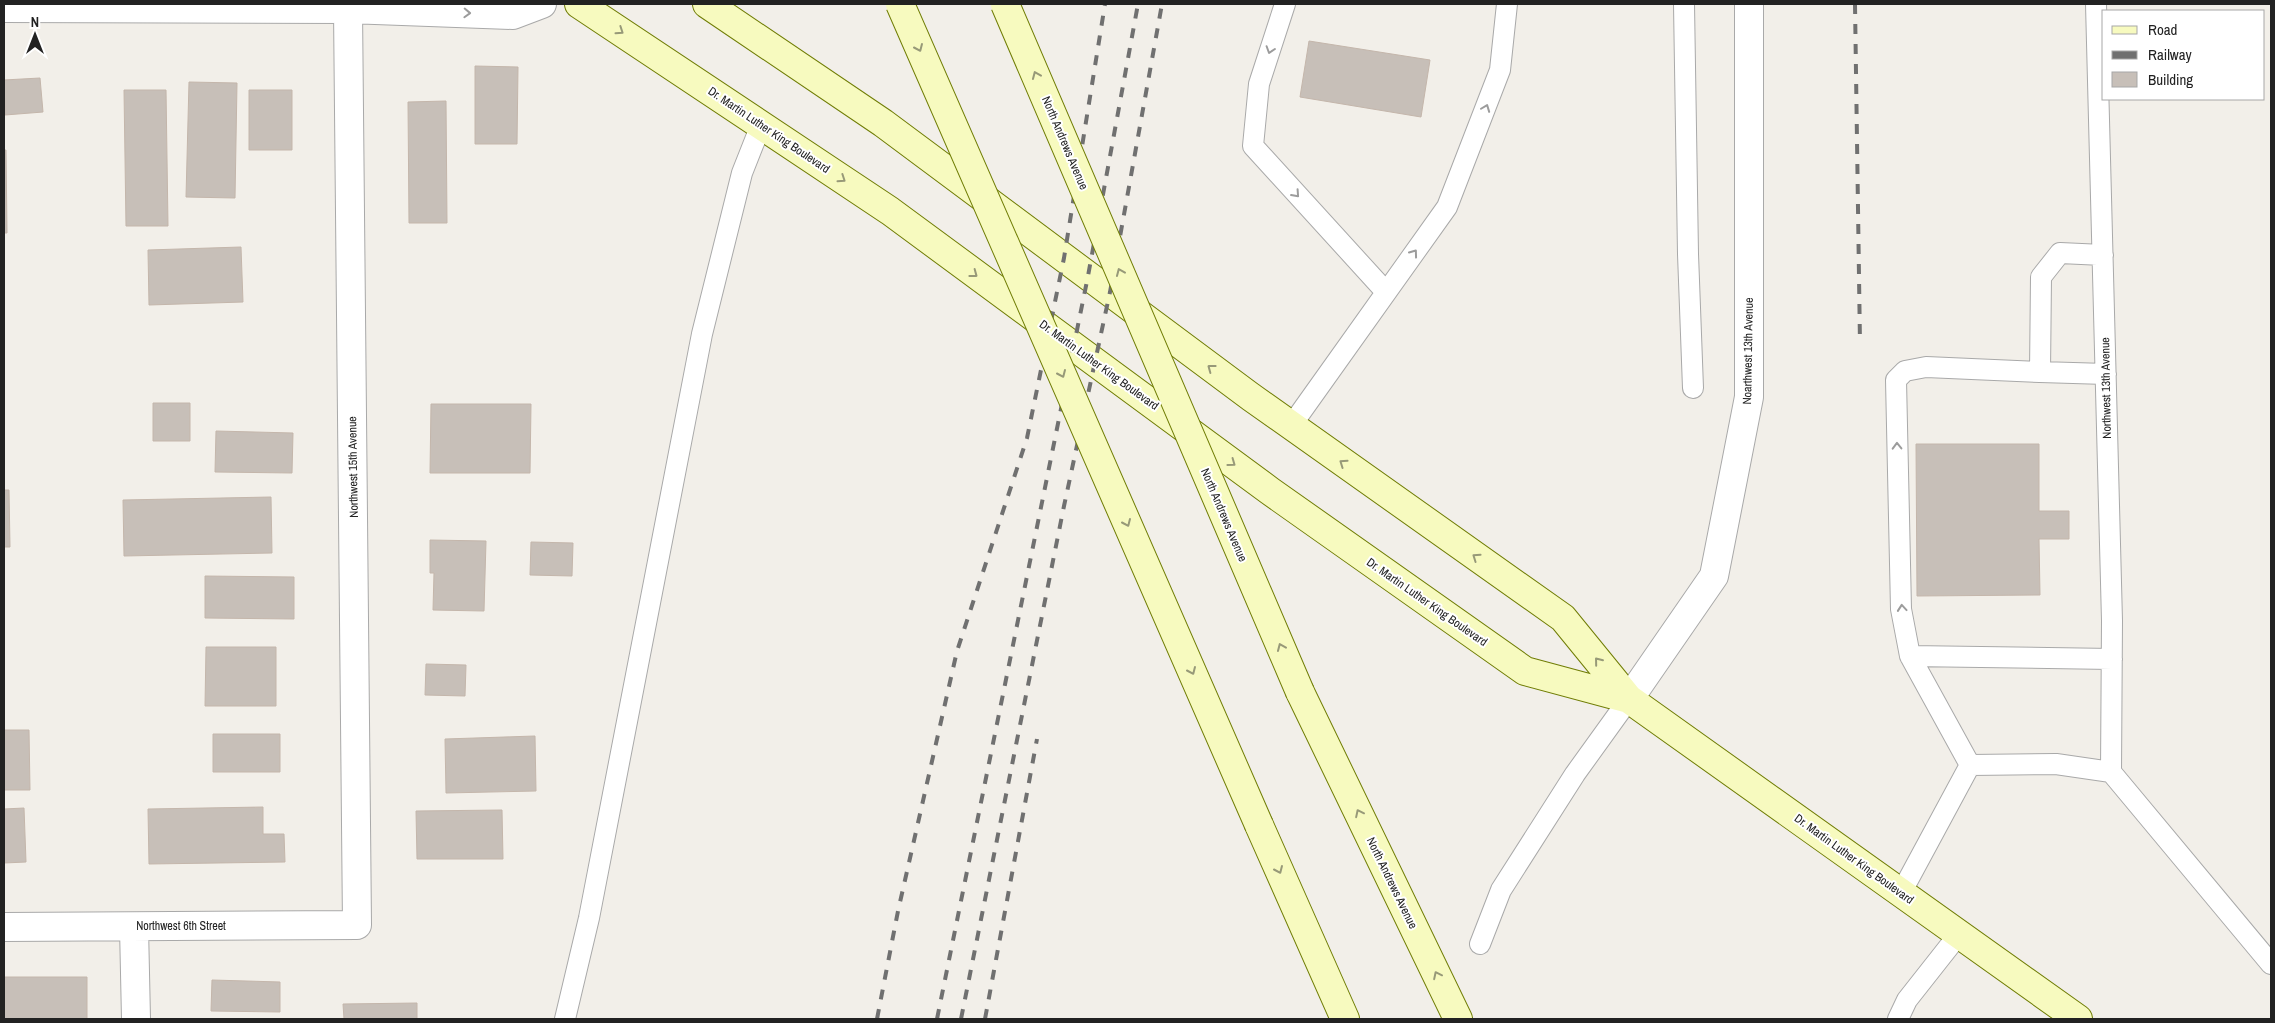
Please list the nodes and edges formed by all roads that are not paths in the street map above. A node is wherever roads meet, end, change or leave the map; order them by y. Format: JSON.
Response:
{"nodes":[{"id":1,"x":542,"y":4,"type":"edge"},
{"id":2,"x":579,"y":4,"type":"edge"},
{"id":3,"x":708,"y":4,"type":"edge"},
{"id":4,"x":900,"y":4,"type":"edge"},
{"id":5,"x":1005,"y":4,"type":"edge"},
{"id":6,"x":1285,"y":4,"type":"edge"},
{"id":7,"x":1507,"y":4,"type":"edge"},
{"id":8,"x":1684,"y":4,"type":"edge"},
{"id":9,"x":1749,"y":4,"type":"edge"},
{"id":10,"x":2096,"y":4,"type":"edge"},
{"id":11,"x":44,"y":6,"type":"edge"},
{"id":12,"x":206,"y":6,"type":"edge"},
{"id":13,"x":286,"y":6,"type":"edge"},
{"id":14,"x":4,"y":8,"type":"edge"},
{"id":15,"x":348,"y":8,"type":"junction"},
{"id":16,"x":761,"y":125,"type":"junction"},
{"id":17,"x":2103,"y":255,"type":"junction"},
{"id":18,"x":1386,"y":292,"type":"junction"},
{"id":19,"x":2040,"y":372,"type":"junction"},
{"id":20,"x":2106,"y":374,"type":"junction"},
{"id":21,"x":1692,"y":388,"type":"dead end"},
{"id":22,"x":1291,"y":426,"type":"junction"},
{"id":23,"x":1910,"y":656,"type":"junction"},
{"id":24,"x":2112,"y":659,"type":"junction"},
{"id":25,"x":1629,"y":699,"type":"junction"},
{"id":26,"x":1970,"y":765,"type":"junction"},
{"id":27,"x":2111,"y":772,"type":"junction"},
{"id":28,"x":1901,"y":893,"type":"junction"},
{"id":29,"x":357,"y":925,"type":"joint"},
{"id":30,"x":4,"y":927,"type":"edge"},
{"id":31,"x":134,"y":927,"type":"junction"},
{"id":32,"x":1959,"y":934,"type":"junction"},
{"id":33,"x":1480,"y":944,"type":"dead end"},
{"id":34,"x":2271,"y":964,"type":"edge"},
{"id":35,"x":136,"y":1019,"type":"edge"},
{"id":36,"x":565,"y":1019,"type":"edge"},
{"id":37,"x":1346,"y":1019,"type":"edge"},
{"id":38,"x":1458,"y":1019,"type":"edge"},
{"id":39,"x":1898,"y":1019,"type":"edge"},
{"id":40,"x":2078,"y":1019,"type":"edge"}],
"edges":[{"from":15,"to":1,"type":"street","one_way":true},
{"from":2,"to":16,"type":"main road","name":"Dr. Martin Luther King Boulevard","one_way":true},
{"from":22,"to":3,"type":"main road","name":"Dr. Martin Luther King Boulevard","one_way":true},
{"from":4,"to":37,"type":"main road","one_way":true,"bridge":true},
{"from":38,"to":5,"type":"main road","name":"North Andrews Avenue","one_way":true,"bridge":true},
{"from":6,"to":18,"type":"lane","one_way":true},
{"from":18,"to":7,"type":"lane","one_way":true},
{"from":8,"to":21,"type":"lane"},
{"from":9,"to":25,"type":"street","name":"Noarthwest 13th Avenue"},
{"from":10,"to":17,"type":"lane","name":"Northwest 13th Avenue"},
{"from":11,"to":12,"type":"street"},
{"from":11,"to":14,"type":"street"},
{"from":12,"to":13,"type":"street"},
{"from":13,"to":15,"type":"street"},
{"from":15,"to":29,"type":"street","name":"Northwest 15th Avenue"},
{"from":16,"to":25,"type":"main road","name":"Dr. Martin Luther King Boulevard","one_way":true},
{"from":16,"to":36,"type":"lane"},
{"from":17,"to":19,"type":"lane"},
{"from":17,"to":20,"type":"lane","name":"Northwest 13th Avenue"},
{"from":18,"to":22,"type":"lane"},
{"from":19,"to":20,"type":"lane"},
{"from":23,"to":19,"type":"lane","one_way":true},
{"from":20,"to":24,"type":"lane","name":"Northwest 13th Avenue"},
{"from":25,"to":22,"type":"main road","name":"Dr. Martin Luther King Boulevard","one_way":true},
{"from":23,"to":24,"type":"lane"},
{"from":23,"to":26,"type":"lane"},
{"from":24,"to":27,"type":"lane","name":"Northwest 13th Avenue"},
{"from":25,"to":28,"type":"main road","name":"Dr. Martin Luther King Boulevard"},
{"from":25,"to":33,"type":"lane"},
{"from":26,"to":27,"type":"lane"},
{"from":26,"to":28,"type":"lane"},
{"from":27,"to":34,"type":"lane"},
{"from":28,"to":32,"type":"main road","name":"Dr. Martin Luther King Boulevard"},
{"from":29,"to":31,"type":"street","name":"Northwest 6th Street"},
{"from":30,"to":31,"type":"street","name":"Northwest 6th Street"},
{"from":31,"to":35,"type":"street"},
{"from":32,"to":39,"type":"lane"},
{"from":32,"to":40,"type":"main road","name":"Dr. Martin Luther King Boulevard"}]}
